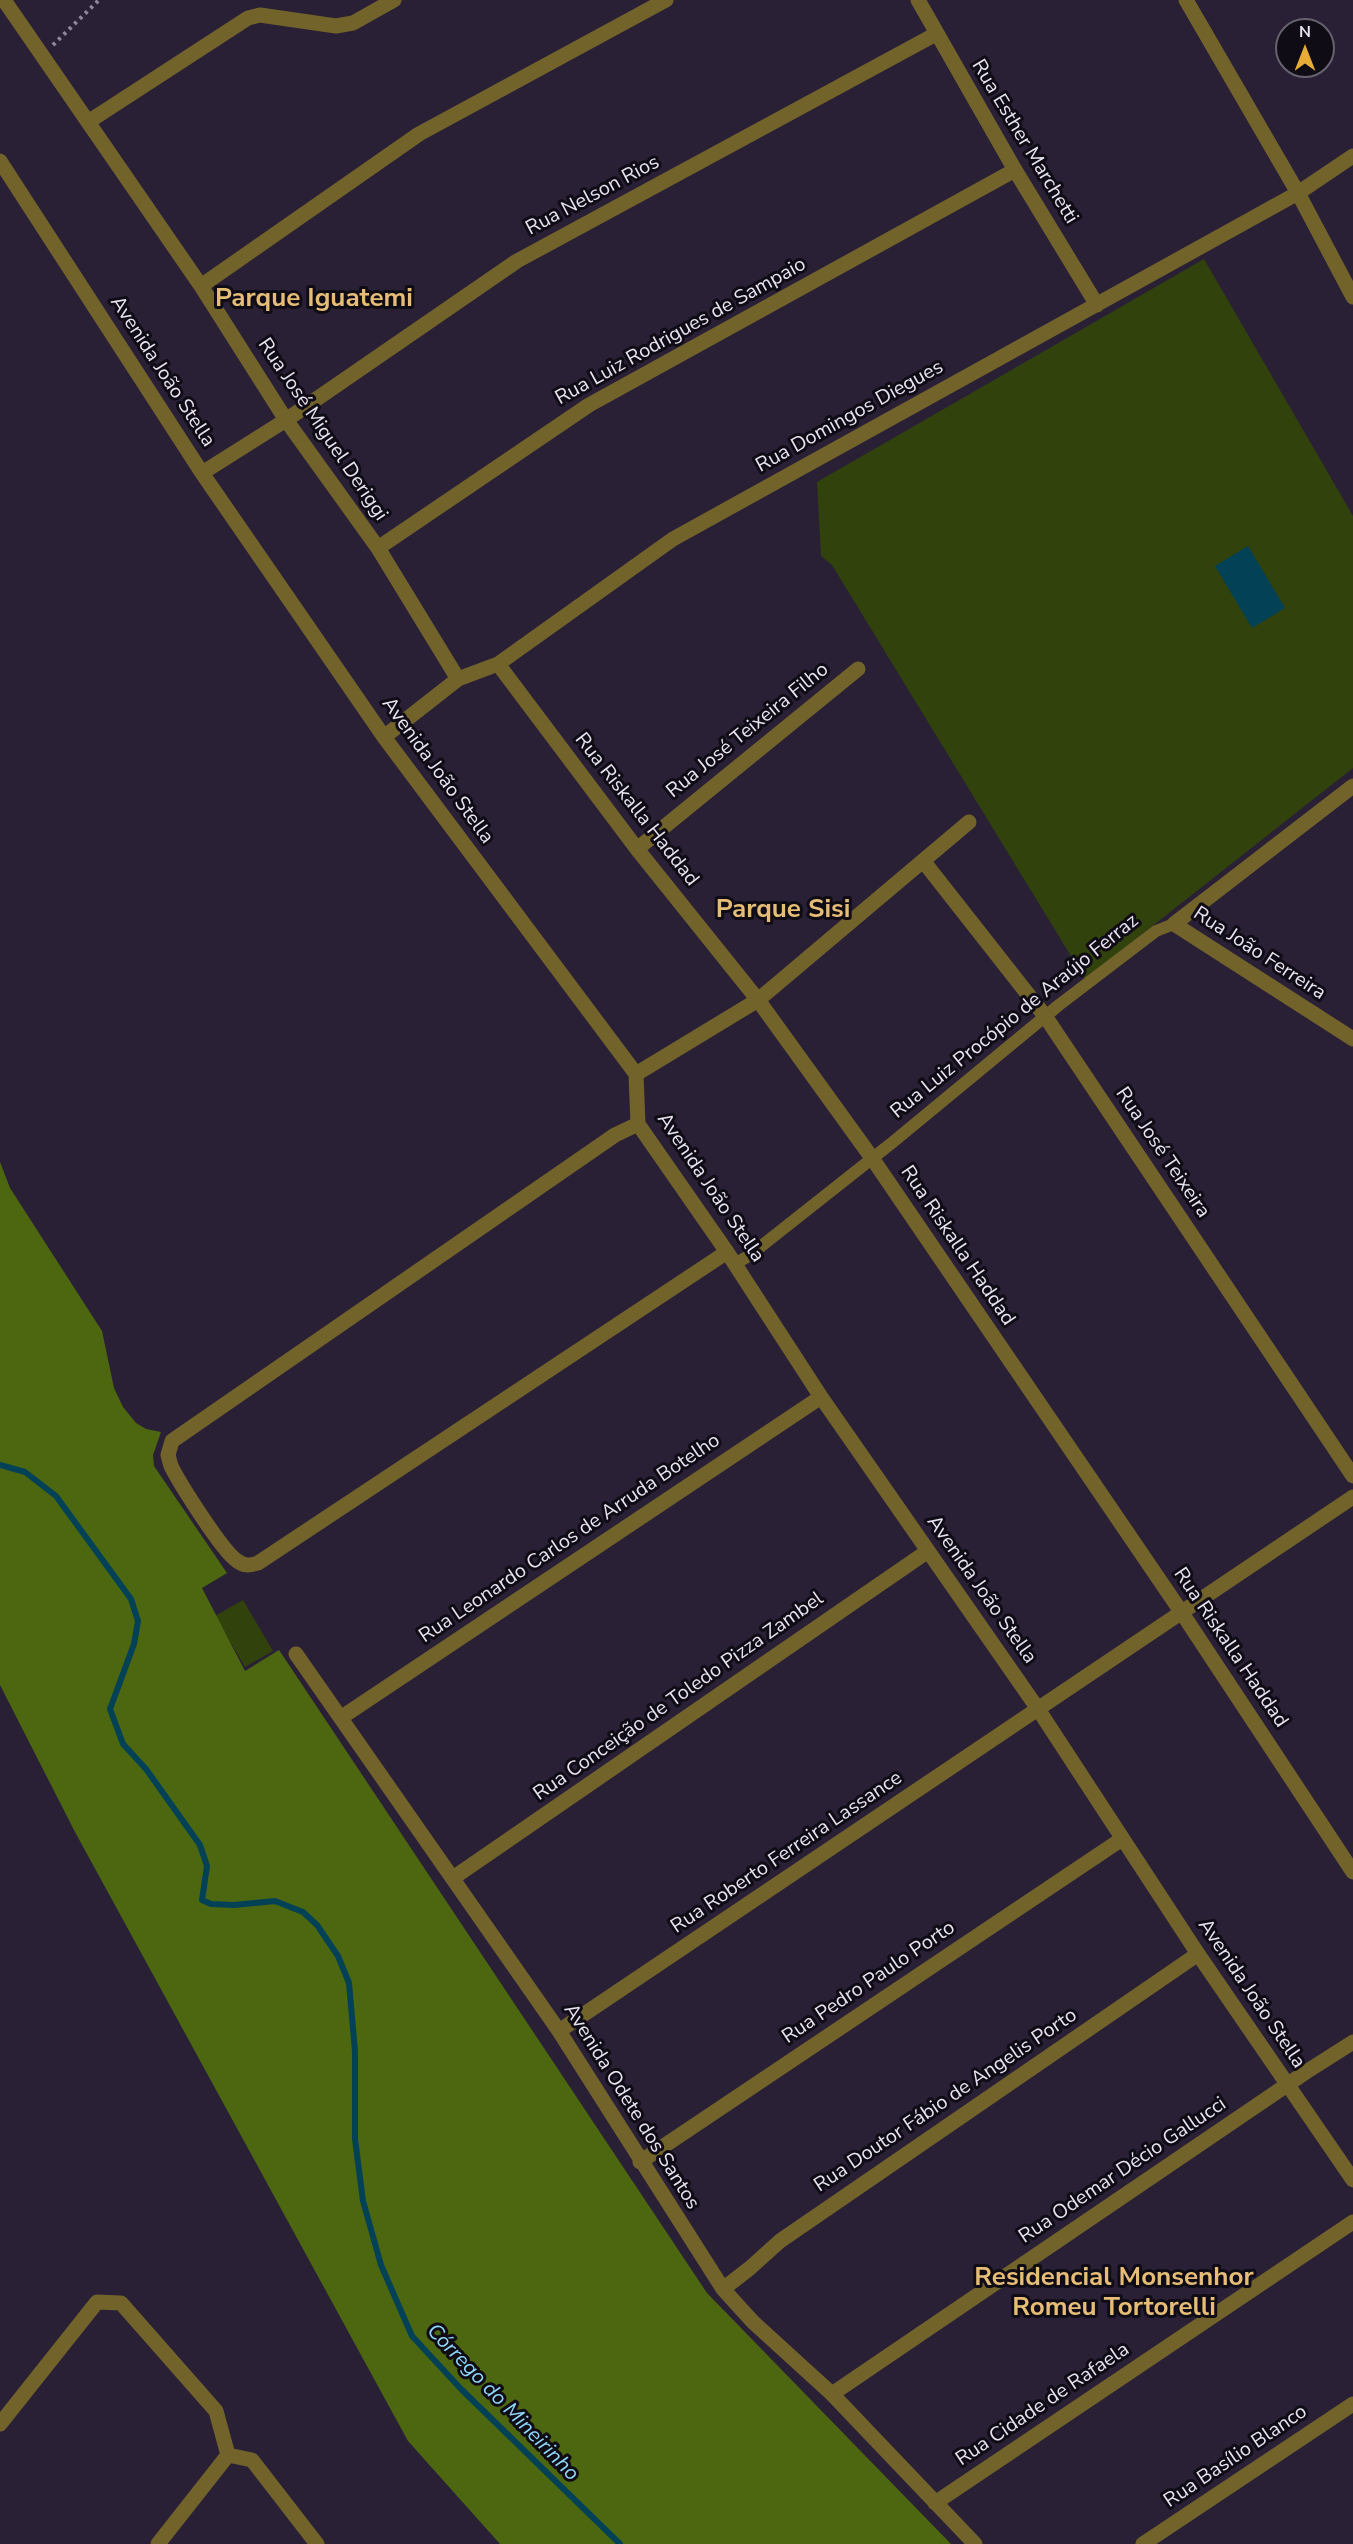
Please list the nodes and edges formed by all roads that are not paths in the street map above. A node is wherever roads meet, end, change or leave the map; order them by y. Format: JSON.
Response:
{"nodes":[{"id":1,"x":4,"y":0,"type":"edge"},
{"id":2,"x":394,"y":0,"type":"edge"},
{"id":3,"x":666,"y":0,"type":"edge"},
{"id":4,"x":918,"y":0,"type":"edge"},
{"id":5,"x":1186,"y":0,"type":"edge"},
{"id":6,"x":936,"y":34,"type":"junction"},
{"id":7,"x":88,"y":122,"type":"junction"},
{"id":8,"x":1353,"y":156,"type":"edge"},
{"id":9,"x":0,"y":161,"type":"edge"},
{"id":10,"x":1015,"y":170,"type":"junction"},
{"id":11,"x":1298,"y":193,"type":"junction"},
{"id":12,"x":201,"y":286,"type":"junction"},
{"id":13,"x":1353,"y":297,"type":"edge"},
{"id":14,"x":1097,"y":305,"type":"junction"},
{"id":15,"x":286,"y":420,"type":"junction"},
{"id":16,"x":202,"y":473,"type":"junction"},
{"id":17,"x":378,"y":548,"type":"junction"},
{"id":18,"x":498,"y":664,"type":"junction"},
{"id":19,"x":858,"y":669,"type":"dead end"},
{"id":20,"x":458,"y":679,"type":"junction"},
{"id":21,"x":384,"y":737,"type":"junction"},
{"id":22,"x":1353,"y":786,"type":"edge"},
{"id":23,"x":969,"y":822,"type":"dead end"},
{"id":24,"x":637,"y":849,"type":"junction"},
{"id":25,"x":924,"y":862,"type":"junction"},
{"id":26,"x":1174,"y":924,"type":"junction"},
{"id":27,"x":758,"y":1000,"type":"junction"},
{"id":28,"x":1045,"y":1016,"type":"junction"},
{"id":29,"x":1353,"y":1039,"type":"edge"},
{"id":30,"x":636,"y":1074,"type":"junction"},
{"id":31,"x":638,"y":1124,"type":"junction"},
{"id":32,"x":872,"y":1158,"type":"junction"},
{"id":33,"x":731,"y":1258,"type":"junction"},
{"id":34,"x":821,"y":1396,"type":"junction"},
{"id":35,"x":1353,"y":1476,"type":"edge"},
{"id":36,"x":1353,"y":1497,"type":"edge"},
{"id":37,"x":928,"y":1551,"type":"junction"},
{"id":38,"x":1182,"y":1613,"type":"junction"},
{"id":39,"x":296,"y":1654,"type":"dead end"},
{"id":40,"x":1038,"y":1708,"type":"junction"},
{"id":41,"x":342,"y":1717,"type":"junction"},
{"id":42,"x":1122,"y":1839,"type":"junction"},
{"id":43,"x":1353,"y":1872,"type":"edge"},
{"id":44,"x":453,"y":1878,"type":"junction"},
{"id":45,"x":1198,"y":1954,"type":"junction"},
{"id":46,"x":559,"y":2031,"type":"junction"},
{"id":47,"x":1353,"y":2042,"type":"edge"},
{"id":48,"x":1288,"y":2084,"type":"junction"},
{"id":49,"x":640,"y":2162,"type":"junction"},
{"id":50,"x":1353,"y":2180,"type":"edge"},
{"id":51,"x":1353,"y":2222,"type":"edge"},
{"id":52,"x":723,"y":2289,"type":"junction"},
{"id":53,"x":832,"y":2394,"type":"junction"},
{"id":54,"x":1353,"y":2404,"type":"edge"},
{"id":55,"x":0,"y":2424,"type":"edge"},
{"id":56,"x":228,"y":2455,"type":"junction"},
{"id":57,"x":935,"y":2503,"type":"junction"},
{"id":58,"x":158,"y":2544,"type":"edge"},
{"id":59,"x":317,"y":2544,"type":"edge"},
{"id":60,"x":975,"y":2544,"type":"edge"},
{"id":61,"x":1143,"y":2544,"type":"edge"}],
"edges":[{"from":1,"to":7,"type":"street","name":"Rua José Miguel Deriggi"},
{"from":2,"to":7,"type":"street"},
{"from":3,"to":12,"type":"street"},
{"from":4,"to":6,"type":"street","name":"Rua Esther Marchetti"},
{"from":5,"to":11,"type":"street"},
{"from":6,"to":10,"type":"street","name":"Rua Esther Marchetti"},
{"from":6,"to":15,"type":"street","name":"Rua Nelson Rios"},
{"from":7,"to":12,"type":"street","name":"Rua José Miguel Deriggi"},
{"from":8,"to":11,"type":"street","name":"Rua Domingos Diegues"},
{"from":9,"to":16,"type":"street","name":"Avenida João Stella"},
{"from":10,"to":14,"type":"street","name":"Rua Esther Marchetti"},
{"from":10,"to":17,"type":"street","name":"Rua Luiz Rodrigues de Sampaio"},
{"from":11,"to":13,"type":"street"},
{"from":11,"to":14,"type":"street","name":"Rua Domingos Diegues"},
{"from":12,"to":15,"type":"street","name":"Rua José Miguel Deriggi"},
{"from":14,"to":18,"type":"street","name":"Rua Domingos Diegues"},
{"from":15,"to":16,"type":"street","name":"Rua Nelson Rios"},
{"from":15,"to":17,"type":"street","name":"Rua José Miguel Deriggi"},
{"from":16,"to":21,"type":"street","name":"Avenida João Stella"},
{"from":17,"to":20,"type":"street","name":"Rua José Miguel Deriggi"},
{"from":18,"to":20,"type":"street","name":"Rua Domingos Diegues"},
{"from":18,"to":24,"type":"street","name":"Rua Riskalla Haddad"},
{"from":19,"to":24,"type":"street","name":"Rua José Teixeira Filho"},
{"from":20,"to":21,"type":"street","name":"Rua Domingos Diegues"},
{"from":21,"to":30,"type":"street","name":"Avenida João Stella"},
{"from":22,"to":26,"type":"street","name":"Rua Luiz Procópio de Araújo Ferraz"},
{"from":23,"to":25,"type":"street"},
{"from":24,"to":27,"type":"street","name":"Rua Riskalla Haddad"},
{"from":25,"to":27,"type":"street"},
{"from":25,"to":28,"type":"street","name":"Rua José Teixeira"},
{"from":26,"to":28,"type":"lane","name":"Rua Luiz Procópio de Araújo Ferraz"},
{"from":26,"to":29,"type":"street","name":"Rua João Ferreira"},
{"from":27,"to":30,"type":"street"},
{"from":27,"to":32,"type":"street","name":"Rua Riskalla Haddad"},
{"from":28,"to":32,"type":"lane","name":"Rua Luiz Procópio de Araújo Ferraz"},
{"from":28,"to":35,"type":"street","name":"Rua José Teixeira"},
{"from":30,"to":31,"type":"street","name":"Avenida João Stella"},
{"from":31,"to":33,"type":"street","name":"Avenida João Stella"},
{"from":31,"to":33,"type":"street"},
{"from":32,"to":33,"type":"lane","name":"Rua Luiz Procópio de Araújo Ferraz"},
{"from":32,"to":38,"type":"street","name":"Rua Riskalla Haddad"},
{"from":33,"to":34,"type":"street","name":"Avenida João Stella"},
{"from":34,"to":37,"type":"street","name":"Avenida João Stella"},
{"from":34,"to":41,"type":"street","name":"Rua Leonardo Carlos de Arruda Botelho"},
{"from":36,"to":38,"type":"street","name":"Rua Roberto Ferreira Lassance"},
{"from":37,"to":40,"type":"street","name":"Avenida João Stella"},
{"from":37,"to":44,"type":"street","name":"Rua Conceição de Toledo Pizza Zambel"},
{"from":38,"to":40,"type":"street","name":"Rua Roberto Ferreira Lassance"},
{"from":38,"to":43,"type":"street","name":"Rua Riskalla Haddad"},
{"from":39,"to":41,"type":"street","name":"Avenida Odete dos Santos"},
{"from":40,"to":42,"type":"street","name":"Avenida João Stella"},
{"from":40,"to":46,"type":"street","name":"Rua Roberto Ferreira Lassance"},
{"from":41,"to":44,"type":"street","name":"Avenida Odete dos Santos"},
{"from":42,"to":45,"type":"street","name":"Avenida João Stella"},
{"from":42,"to":49,"type":"street","name":"Rua Pedro Paulo Porto"},
{"from":44,"to":46,"type":"street","name":"Avenida Odete dos Santos"},
{"from":45,"to":48,"type":"street","name":"Avenida João Stella"},
{"from":45,"to":52,"type":"street","name":"Rua Doutor Fábio de Angelis Porto"},
{"from":46,"to":49,"type":"street","name":"Avenida Odete dos Santos"},
{"from":47,"to":48,"type":"street","name":"Rua Odemar Décio Gallucci"},
{"from":48,"to":50,"type":"street","name":"Avenida João Stella"},
{"from":48,"to":53,"type":"street","name":"Rua Odemar Décio Gallucci"},
{"from":49,"to":52,"type":"street","name":"Avenida Odete dos Santos"},
{"from":51,"to":57,"type":"street","name":"Rua Cidade de Rafaela"},
{"from":52,"to":53,"type":"street","name":"Avenida Odete dos Santos"},
{"from":53,"to":57,"type":"street","name":"Avenida Odete dos Santos"},
{"from":54,"to":61,"type":"street","name":"Rua Basílio Blanco"},
{"from":55,"to":56,"type":"street"},
{"from":56,"to":58,"type":"street"},
{"from":56,"to":59,"type":"street"},
{"from":57,"to":60,"type":"street","name":"Avenida Odete dos Santos"}]}
